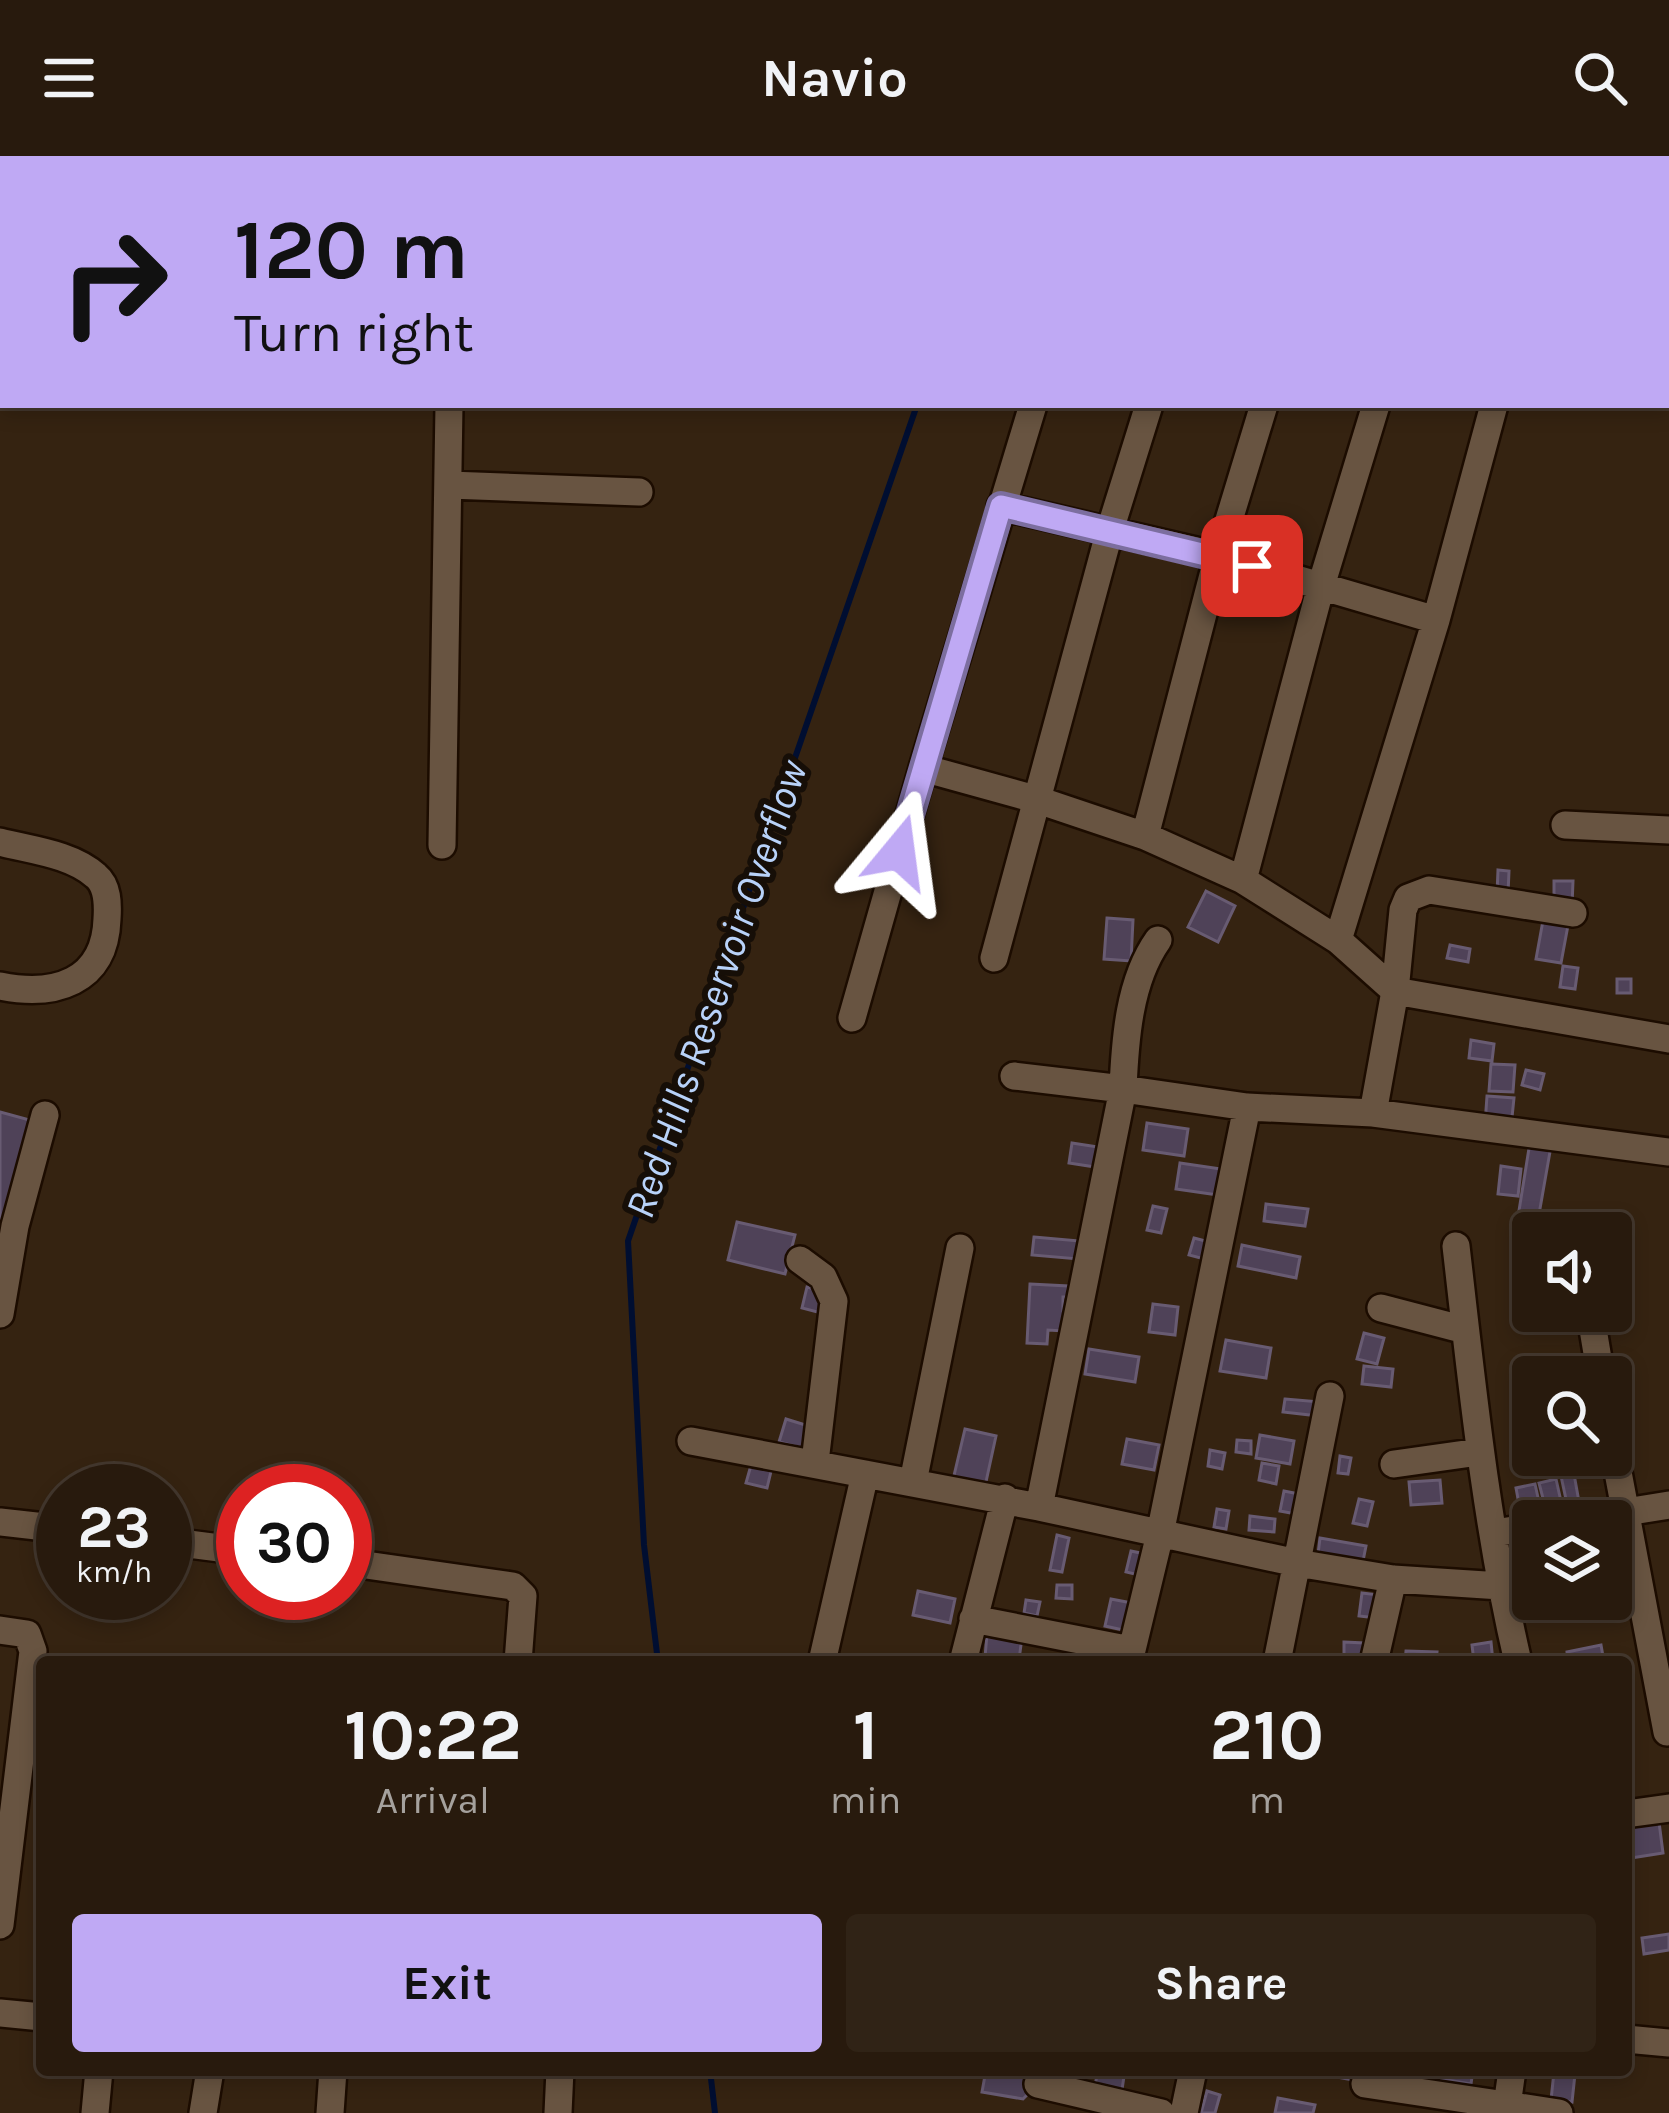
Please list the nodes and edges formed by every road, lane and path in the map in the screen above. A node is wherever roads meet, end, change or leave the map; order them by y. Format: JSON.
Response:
{"nodes":[{"id":1,"x":449,"y":408,"type":"edge"},
{"id":2,"x":1032,"y":408,"type":"edge"},
{"id":3,"x":1148,"y":408,"type":"edge"},
{"id":4,"x":1263,"y":408,"type":"edge"},
{"id":5,"x":1375,"y":408,"type":"edge"},
{"id":6,"x":1493,"y":408,"type":"edge"},
{"id":7,"x":449,"y":485,"type":"junction"},
{"id":8,"x":639,"y":492,"type":"dead end"},
{"id":9,"x":1001,"y":506,"type":"junction"},
{"id":10,"x":1110,"y":530,"type":"junction"},
{"id":11,"x":1218,"y":556,"type":"junction"},
{"id":12,"x":1321,"y":586,"type":"junction"},
{"id":13,"x":1436,"y":620,"type":"junction"},
{"id":14,"x":923,"y":768,"type":"junction"},
{"id":15,"x":1035,"y":799,"type":"junction"},
{"id":16,"x":1565,"y":825,"type":"dead end"},
{"id":17,"x":1669,"y":830,"type":"edge"},
{"id":18,"x":1145,"y":836,"type":"junction"},
{"id":19,"x":0,"y":842,"type":"edge"},
{"id":20,"x":442,"y":845,"type":"dead end"},
{"id":21,"x":1243,"y":880,"type":"junction"},
{"id":22,"x":1573,"y":913,"type":"dead end"},
{"id":23,"x":1158,"y":940,"type":"dead end"},
{"id":24,"x":1338,"y":940,"type":"junction"},
{"id":25,"x":994,"y":958,"type":"dead end"},
{"id":26,"x":0,"y":986,"type":"edge"},
{"id":27,"x":1395,"y":991,"type":"junction"},
{"id":28,"x":852,"y":1018,"type":"dead end"},
{"id":29,"x":1669,"y":1039,"type":"edge"},
{"id":30,"x":1014,"y":1076,"type":"dead end"},
{"id":31,"x":1123,"y":1089,"type":"junction"},
{"id":32,"x":1247,"y":1107,"type":"junction"},
{"id":33,"x":1373,"y":1113,"type":"junction"},
{"id":34,"x":45,"y":1115,"type":"dead end"},
{"id":35,"x":1669,"y":1152,"type":"edge"},
{"id":36,"x":1456,"y":1246,"type":"dead end"},
{"id":37,"x":960,"y":1248,"type":"dead end"},
{"id":38,"x":800,"y":1260,"type":"dead end"},
{"id":39,"x":1381,"y":1308,"type":"dead end"},
{"id":40,"x":0,"y":1314,"type":"edge"},
{"id":41,"x":1465,"y":1330,"type":"junction"},
{"id":42,"x":1330,"y":1396,"type":"dead end"},
{"id":43,"x":691,"y":1441,"type":"dead end"},
{"id":44,"x":1479,"y":1452,"type":"junction"},
{"id":45,"x":815,"y":1462,"type":"junction"},
{"id":46,"x":1394,"y":1464,"type":"dead end"},
{"id":47,"x":865,"y":1474,"type":"junction"},
{"id":48,"x":913,"y":1482,"type":"junction"},
{"id":49,"x":1005,"y":1498,"type":"junction"},
{"id":50,"x":1669,"y":1505,"type":"edge"},
{"id":51,"x":1039,"y":1507,"type":"junction"},
{"id":52,"x":1632,"y":1511,"type":"edge"},
{"id":53,"x":0,"y":1522,"type":"edge"},
{"id":54,"x":36,"y":1526,"type":"edge"},
{"id":55,"x":1512,"y":1530,"type":"edge"},
{"id":56,"x":1494,"y":1533,"type":"junction"},
{"id":57,"x":1160,"y":1534,"type":"junction"},
{"id":58,"x":1632,"y":1553,"type":"edge"},
{"id":59,"x":1297,"y":1563,"type":"junction"},
{"id":60,"x":372,"y":1566,"type":"edge"},
{"id":61,"x":1393,"y":1579,"type":"junction"},
{"id":62,"x":1501,"y":1586,"type":"junction"},
{"id":63,"x":973,"y":1619,"type":"junction"},
{"id":64,"x":0,"y":1630,"type":"edge"},
{"id":65,"x":518,"y":1656,"type":"edge"},
{"id":66,"x":823,"y":1656,"type":"edge"},
{"id":67,"x":964,"y":1656,"type":"edge"},
{"id":68,"x":1130,"y":1656,"type":"edge"},
{"id":69,"x":1277,"y":1656,"type":"edge"},
{"id":70,"x":1375,"y":1656,"type":"edge"},
{"id":71,"x":1518,"y":1656,"type":"edge"},
{"id":72,"x":1667,"y":1732,"type":"edge"},
{"id":73,"x":1669,"y":1808,"type":"edge"},
{"id":74,"x":1632,"y":1813,"type":"edge"},
{"id":75,"x":0,"y":1925,"type":"edge"},
{"id":76,"x":0,"y":2013,"type":"edge"},
{"id":77,"x":36,"y":2016,"type":"edge"},
{"id":78,"x":1632,"y":2040,"type":"edge"},
{"id":79,"x":1669,"y":2043,"type":"edge"},
{"id":80,"x":98,"y":2076,"type":"edge"},
{"id":81,"x":208,"y":2076,"type":"edge"},
{"id":82,"x":333,"y":2076,"type":"edge"},
{"id":83,"x":560,"y":2076,"type":"edge"},
{"id":84,"x":1192,"y":2076,"type":"edge"},
{"id":85,"x":1511,"y":2076,"type":"edge"},
{"id":86,"x":1040,"y":2077,"type":"edge"},
{"id":87,"x":1366,"y":2077,"type":"edge"},
{"id":88,"x":1507,"y":2109,"type":"edge"},
{"id":89,"x":95,"y":2113,"type":"edge"},
{"id":90,"x":202,"y":2113,"type":"edge"},
{"id":91,"x":330,"y":2113,"type":"edge"},
{"id":92,"x":558,"y":2113,"type":"edge"},
{"id":93,"x":1032,"y":2113,"type":"edge"},
{"id":94,"x":1161,"y":2113,"type":"edge"},
{"id":95,"x":1184,"y":2113,"type":"edge"},
{"id":96,"x":1359,"y":2113,"type":"edge"},
{"id":97,"x":1559,"y":2113,"type":"edge"}],
"edges":[{"from":1,"to":7,"type":"street"},
{"from":2,"to":9,"type":"street"},
{"from":3,"to":10,"type":"street"},
{"from":4,"to":11,"type":"street"},
{"from":5,"to":12,"type":"street"},
{"from":6,"to":13,"type":"street"},
{"from":7,"to":8,"type":"street"},
{"from":7,"to":20,"type":"street"},
{"from":9,"to":10,"type":"street"},
{"from":9,"to":14,"type":"street"},
{"from":10,"to":11,"type":"street"},
{"from":10,"to":15,"type":"street"},
{"from":11,"to":12,"type":"street"},
{"from":11,"to":18,"type":"street"},
{"from":12,"to":13,"type":"street"},
{"from":12,"to":21,"type":"street"},
{"from":13,"to":24,"type":"street"},
{"from":14,"to":15,"type":"street"},
{"from":14,"to":28,"type":"street"},
{"from":15,"to":18,"type":"street"},
{"from":15,"to":25,"type":"street"},
{"from":16,"to":17,"type":"street"},
{"from":18,"to":21,"type":"street"},
{"from":19,"to":26,"type":"street"},
{"from":21,"to":24,"type":"street"},
{"from":22,"to":27,"type":"street"},
{"from":23,"to":31,"type":"street"},
{"from":24,"to":27,"type":"street"},
{"from":27,"to":29,"type":"street"},
{"from":27,"to":33,"type":"street"},
{"from":30,"to":31,"type":"street"},
{"from":31,"to":32,"type":"street"},
{"from":31,"to":51,"type":"street"},
{"from":32,"to":33,"type":"street"},
{"from":32,"to":57,"type":"street"},
{"from":33,"to":35,"type":"street"},
{"from":34,"to":40,"type":"street"},
{"from":36,"to":41,"type":"street"},
{"from":37,"to":48,"type":"street"},
{"from":38,"to":45,"type":"street"},
{"from":39,"to":41,"type":"street"},
{"from":41,"to":44,"type":"street"},
{"from":42,"to":59,"type":"street"},
{"from":43,"to":45,"type":"street"},
{"from":44,"to":46,"type":"street"},
{"from":44,"to":56,"type":"street"},
{"from":45,"to":47,"type":"street"},
{"from":47,"to":48,"type":"street"},
{"from":47,"to":66,"type":"street"},
{"from":48,"to":49,"type":"street"},
{"from":49,"to":51,"type":"street"},
{"from":49,"to":63,"type":"street"},
{"from":50,"to":52,"type":"street"},
{"from":51,"to":57,"type":"street"},
{"from":53,"to":54,"type":"street"},
{"from":55,"to":56,"type":"street"},
{"from":56,"to":62,"type":"street"},
{"from":57,"to":59,"type":"street"},
{"from":57,"to":68,"type":"street"},
{"from":58,"to":72,"type":"street"},
{"from":59,"to":61,"type":"street"},
{"from":59,"to":69,"type":"street"},
{"from":60,"to":65,"type":"street"},
{"from":61,"to":62,"type":"street"},
{"from":61,"to":70,"type":"street"},
{"from":62,"to":71,"type":"street"},
{"from":63,"to":67,"type":"street"},
{"from":63,"to":68,"type":"street"},
{"from":64,"to":75,"type":"street"},
{"from":73,"to":74,"type":"street"},
{"from":76,"to":77,"type":"street"},
{"from":78,"to":79,"type":"street"},
{"from":80,"to":89,"type":"street"},
{"from":81,"to":90,"type":"street"},
{"from":82,"to":91,"type":"street"},
{"from":83,"to":92,"type":"street"},
{"from":84,"to":95,"type":"street"},
{"from":85,"to":88,"type":"street"},
{"from":86,"to":93,"type":"street"},
{"from":86,"to":94,"type":"street"},
{"from":87,"to":88,"type":"street"},
{"from":87,"to":96,"type":"street"},
{"from":88,"to":97,"type":"street"}]}
